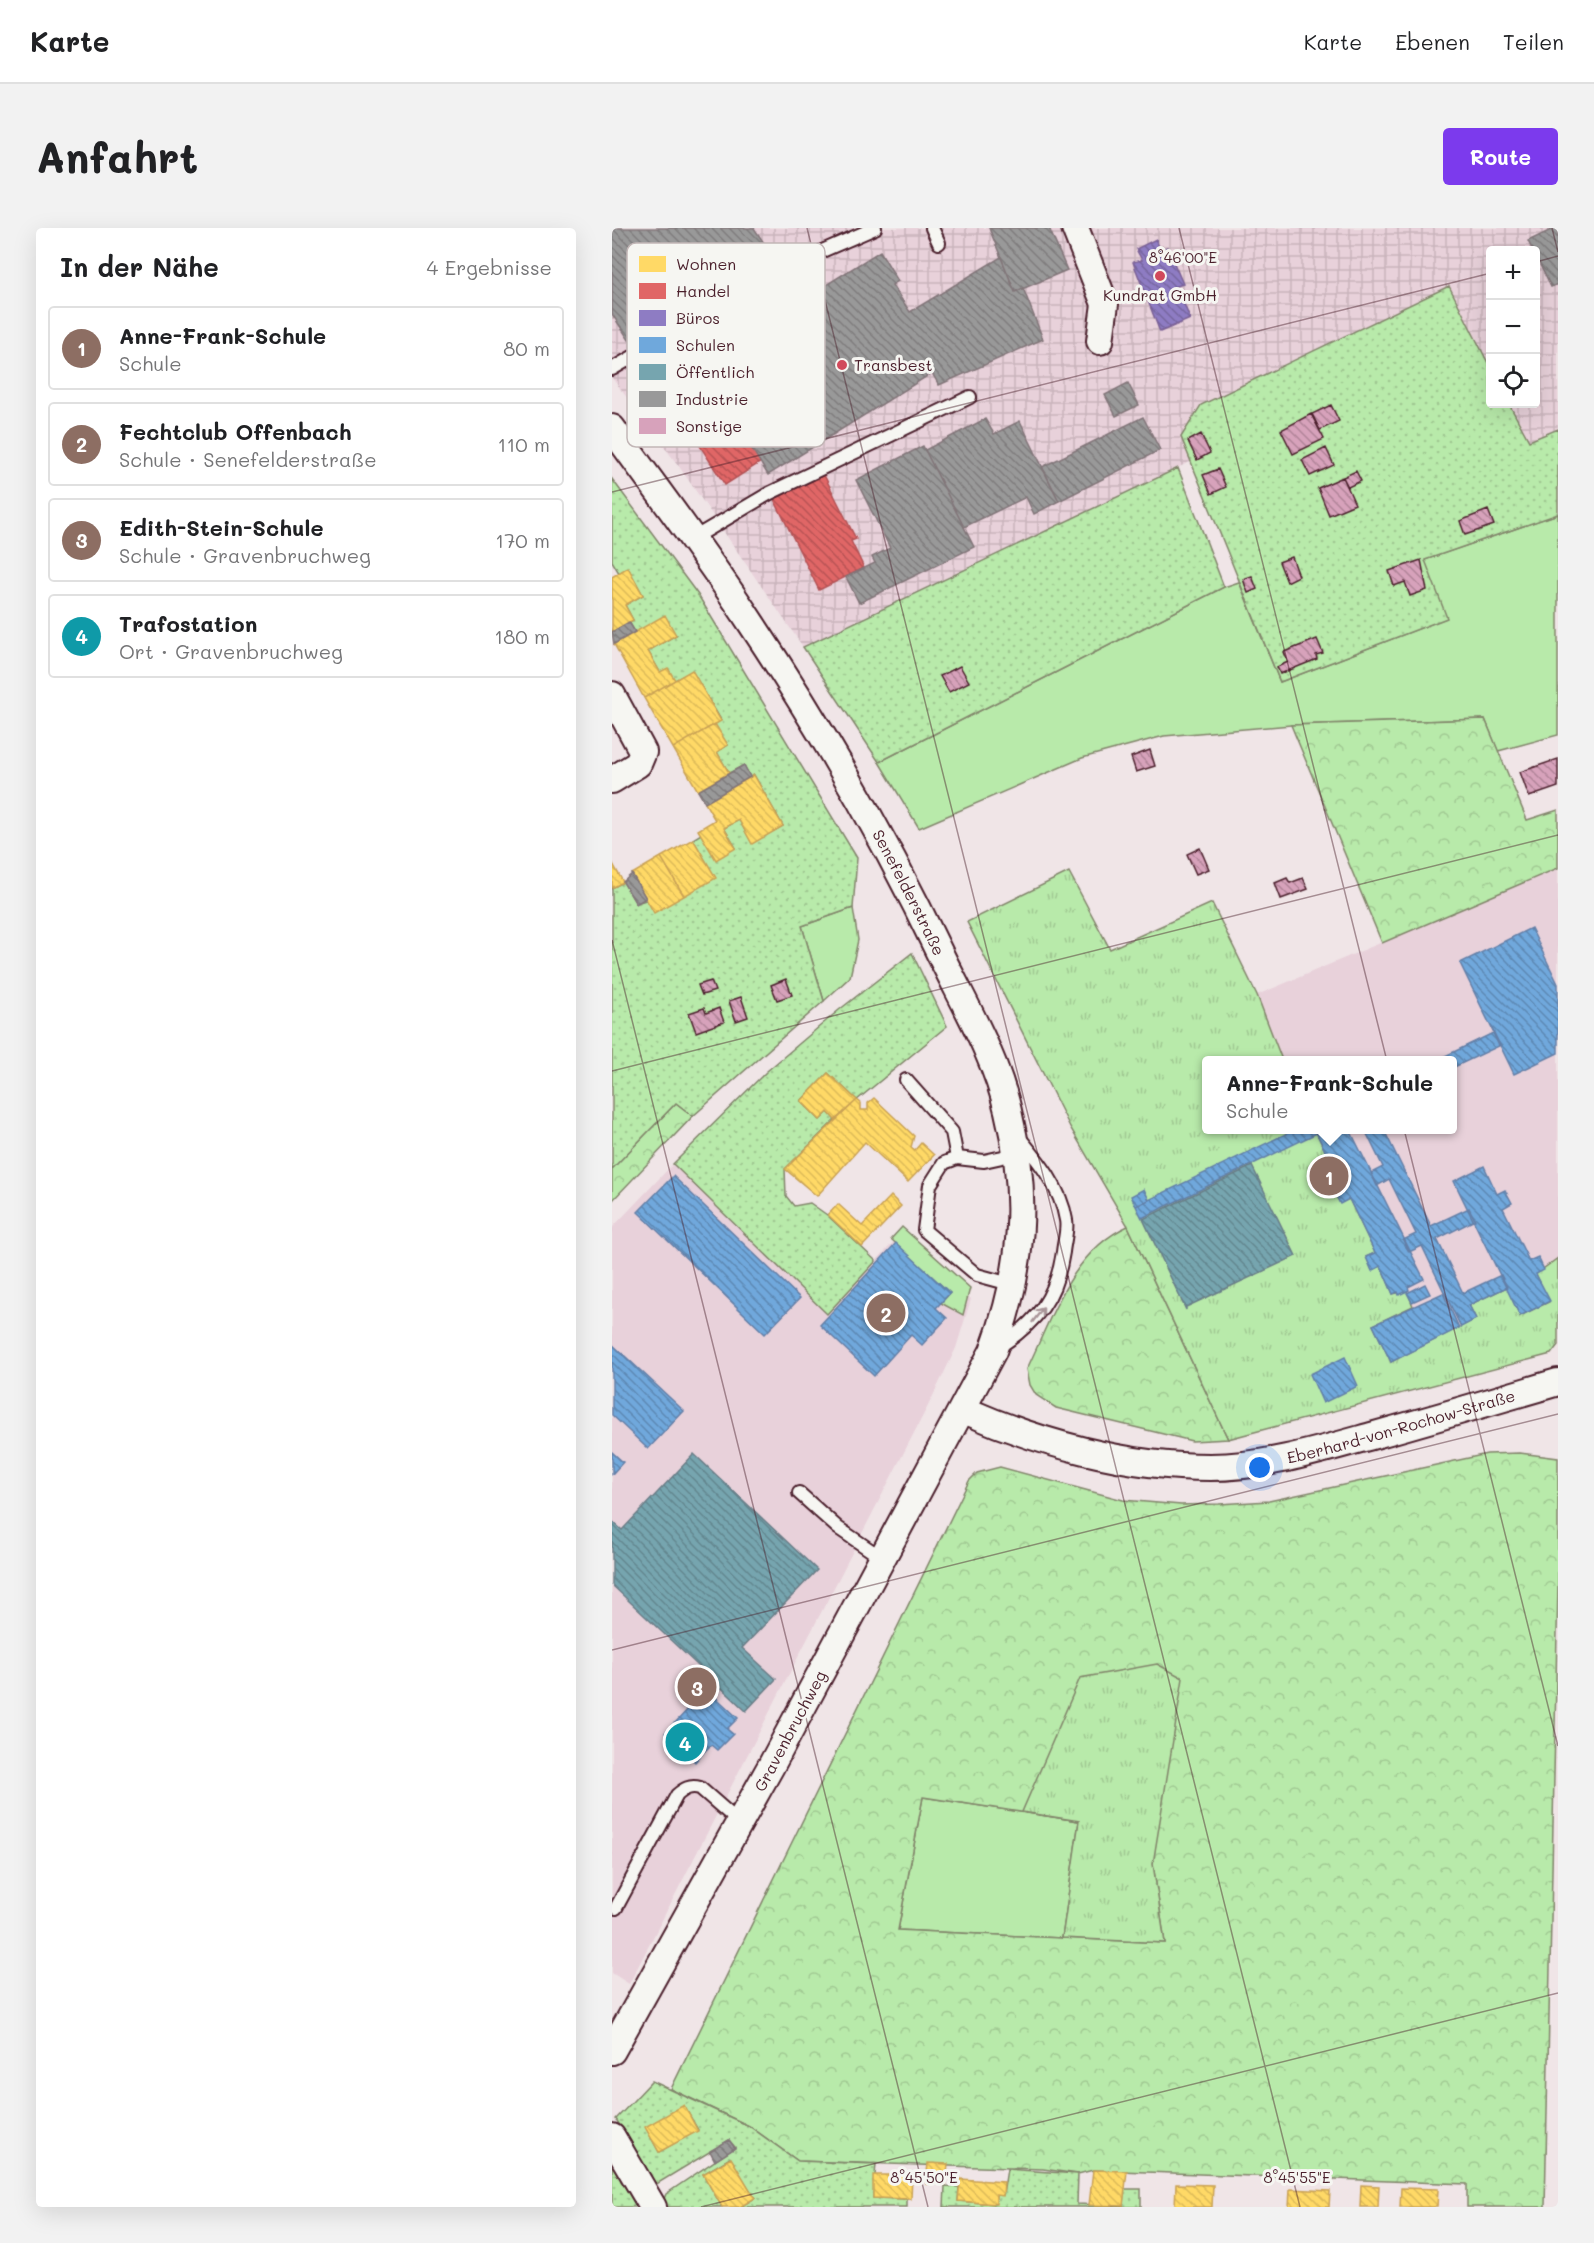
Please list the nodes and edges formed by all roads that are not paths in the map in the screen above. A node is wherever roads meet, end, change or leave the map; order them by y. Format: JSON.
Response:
{"nodes":[{"id":1,"x":875,"y":228,"type":"edge"},
{"id":2,"x":932,"y":228,"type":"edge"},
{"id":3,"x":1075,"y":228,"type":"edge"},
{"id":4,"x":939,"y":243,"type":"dead end"},
{"id":5,"x":825,"y":250,"type":"edge"},
{"id":6,"x":1101,"y":341,"type":"dead end"},
{"id":7,"x":627,"y":360,"type":"edge"},
{"id":8,"x":612,"y":369,"type":"edge"},
{"id":9,"x":970,"y":398,"type":"dead end"},
{"id":10,"x":612,"y":428,"type":"edge"},
{"id":11,"x":692,"y":539,"type":"junction"},
{"id":12,"x":612,"y":695,"type":"edge"},
{"id":13,"x":612,"y":780,"type":"edge"},
{"id":14,"x":906,"y":1080,"type":"dead end"},
{"id":15,"x":1012,"y":1129,"type":"junction"},
{"id":16,"x":1016,"y":1154,"type":"junction"},
{"id":17,"x":957,"y":1158,"type":"junction"},
{"id":18,"x":1014,"y":1285,"type":"junction"},
{"id":19,"x":993,"y":1351,"type":"junction"},
{"id":20,"x":1558,"y":1382,"type":"edge"},
{"id":21,"x":964,"y":1410,"type":"junction"},
{"id":22,"x":800,"y":1493,"type":"dead end"},
{"id":23,"x":882,"y":1558,"type":"junction"},
{"id":24,"x":740,"y":1822,"type":"junction"},
{"id":25,"x":616,"y":1908,"type":"dead end"},
{"id":26,"x":612,"y":2051,"type":"edge"},
{"id":27,"x":612,"y":2137,"type":"edge"},
{"id":28,"x":653,"y":2207,"type":"edge"}],
"edges":[{"from":1,"to":5,"type":"lane"},
{"from":2,"to":4,"type":"lane"},
{"from":3,"to":6,"type":"street"},
{"from":7,"to":8,"type":"lane"},
{"from":9,"to":11,"type":"lane"},
{"from":10,"to":11,"type":"street","name":"Senefelderstraße"},
{"from":11,"to":15,"type":"street","name":"Senefelderstraße"},
{"from":12,"to":13,"type":"street"},
{"from":14,"to":17,"type":"lane"},
{"from":15,"to":16,"type":"street","name":"Senefelderstraße"},
{"from":19,"to":15,"type":"lane","one_way":true},
{"from":16,"to":17,"type":"lane"},
{"from":16,"to":18,"type":"street","name":"Senefelderstraße"},
{"from":17,"to":18,"type":"lane"},
{"from":18,"to":19,"type":"street","name":"Senefelderstraße"},
{"from":19,"to":21,"type":"street","name":"Senefelderstraße"},
{"from":20,"to":21,"type":"street","name":"Eberhard-von-Rochow-Straße"},
{"from":21,"to":23,"type":"street","name":"Gravenbruchweg"},
{"from":22,"to":23,"type":"lane"},
{"from":23,"to":24,"type":"street","name":"Gravenbruchweg"},
{"from":24,"to":25,"type":"lane"},
{"from":24,"to":26,"type":"street","name":"Gravenbruchweg"},
{"from":27,"to":28,"type":"street"}]}
